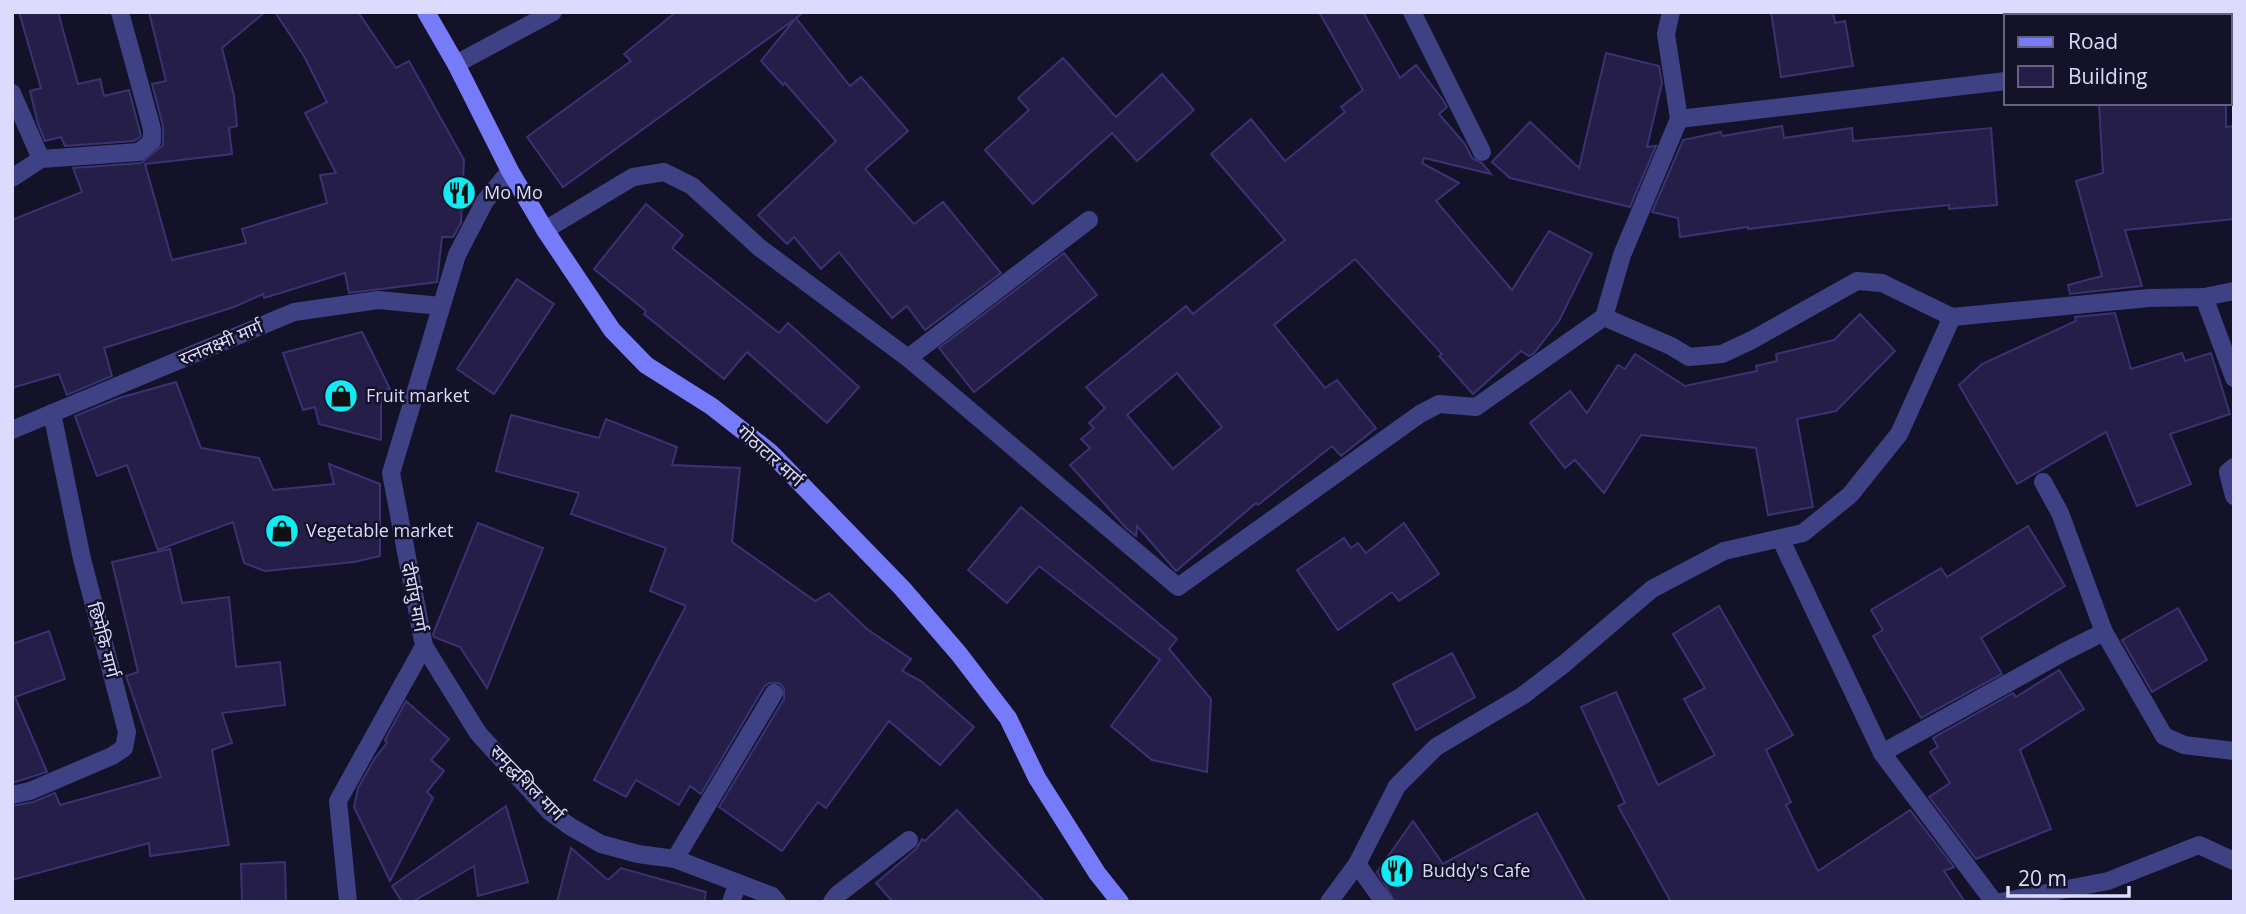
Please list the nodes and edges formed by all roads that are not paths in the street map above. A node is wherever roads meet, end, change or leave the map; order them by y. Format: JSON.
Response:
{"nodes":[{"id":1,"x":120,"y":12,"type":"edge"},
{"id":2,"x":426,"y":12,"type":"edge"},
{"id":3,"x":553,"y":12,"type":"edge"},
{"id":4,"x":1412,"y":12,"type":"edge"},
{"id":5,"x":1671,"y":12,"type":"edge"},
{"id":6,"x":456,"y":64,"type":"junction"},
{"id":7,"x":2004,"y":81,"type":"edge"},
{"id":8,"x":12,"y":93,"type":"edge"},
{"id":9,"x":1679,"y":118,"type":"junction"},
{"id":10,"x":1482,"y":152,"type":"dead end"},
{"id":11,"x":41,"y":159,"type":"junction"},
{"id":12,"x":510,"y":171,"type":"junction"},
{"id":13,"x":12,"y":178,"type":"edge"},
{"id":14,"x":1089,"y":220,"type":"dead end"},
{"id":15,"x":545,"y":230,"type":"junction"},
{"id":16,"x":2234,"y":290,"type":"edge"},
{"id":17,"x":2204,"y":297,"type":"junction"},
{"id":18,"x":441,"y":306,"type":"junction"},
{"id":19,"x":1604,"y":317,"type":"junction"},
{"id":20,"x":1952,"y":317,"type":"junction"},
{"id":21,"x":908,"y":358,"type":"junction"},
{"id":22,"x":2234,"y":378,"type":"edge"},
{"id":23,"x":52,"y":413,"type":"junction"},
{"id":24,"x":12,"y":430,"type":"edge"},
{"id":25,"x":2234,"y":467,"type":"edge"},
{"id":26,"x":2043,"y":482,"type":"dead end"},
{"id":27,"x":2234,"y":496,"type":"edge"},
{"id":28,"x":1781,"y":540,"type":"junction"},
{"id":29,"x":2104,"y":632,"type":"junction"},
{"id":30,"x":424,"y":646,"type":"junction"},
{"id":31,"x":774,"y":693,"type":"dead end"},
{"id":32,"x":2234,"y":751,"type":"edge"},
{"id":33,"x":1882,"y":753,"type":"junction"},
{"id":34,"x":12,"y":795,"type":"edge"},
{"id":35,"x":909,"y":841,"type":"dead end"},
{"id":36,"x":676,"y":859,"type":"junction"},
{"id":37,"x":2234,"y":861,"type":"edge"},
{"id":38,"x":1357,"y":864,"type":"junction"},
{"id":39,"x":738,"y":883,"type":"junction"},
{"id":40,"x":348,"y":902,"type":"edge"},
{"id":41,"x":731,"y":902,"type":"edge"},
{"id":42,"x":777,"y":902,"type":"edge"},
{"id":43,"x":832,"y":902,"type":"edge"},
{"id":44,"x":1120,"y":902,"type":"edge"},
{"id":45,"x":1329,"y":902,"type":"edge"},
{"id":46,"x":1384,"y":902,"type":"edge"},
{"id":47,"x":1994,"y":902,"type":"edge"},
{"id":48,"x":2001,"y":902,"type":"edge"}],
"edges":[{"from":1,"to":11,"type":"street"},
{"from":2,"to":6,"type":"street","name":"गोठाटार मार्ग"},
{"from":3,"to":6,"type":"street"},
{"from":4,"to":10,"type":"street"},
{"from":5,"to":9,"type":"street"},
{"from":6,"to":12,"type":"street","name":"गोठाटार मार्ग"},
{"from":7,"to":9,"type":"street"},
{"from":8,"to":11,"type":"street"},
{"from":9,"to":19,"type":"street"},
{"from":11,"to":13,"type":"street"},
{"from":12,"to":15,"type":"street","name":"गोठाटार मार्ग"},
{"from":12,"to":18,"type":"street","name":"दीर्घायु मार्ग"},
{"from":14,"to":21,"type":"street"},
{"from":15,"to":21,"type":"street"},
{"from":15,"to":44,"type":"street","name":"गोठाटार मार्ग"},
{"from":16,"to":17,"type":"street"},
{"from":17,"to":20,"type":"street"},
{"from":17,"to":22,"type":"street"},
{"from":18,"to":23,"type":"street","name":"रत्नलक्ष्मी मार्ग"},
{"from":18,"to":30,"type":"street","name":"दीर्घायु मार्ग"},
{"from":19,"to":20,"type":"street"},
{"from":19,"to":21,"type":"street"},
{"from":20,"to":28,"type":"street"},
{"from":23,"to":24,"type":"street","name":"रत्नलक्ष्मी मार्ग"},
{"from":23,"to":34,"type":"street","name":"छिमेकि मार्ग"},
{"from":25,"to":27,"type":"street"},
{"from":26,"to":29,"type":"street"},
{"from":28,"to":33,"type":"street"},
{"from":28,"to":38,"type":"street"},
{"from":29,"to":32,"type":"street"},
{"from":29,"to":33,"type":"street"},
{"from":30,"to":36,"type":"street","name":"समृद्धशिल मार्ग"},
{"from":30,"to":40,"type":"street","name":"दीर्घायु मार्ग"},
{"from":31,"to":36,"type":"street"},
{"from":33,"to":47,"type":"street"},
{"from":35,"to":43,"type":"street"},
{"from":36,"to":39,"type":"street","name":"समृद्धशिल मार्ग"},
{"from":37,"to":48,"type":"street"},
{"from":38,"to":45,"type":"street"},
{"from":38,"to":46,"type":"street"},
{"from":39,"to":41,"type":"street"},
{"from":39,"to":42,"type":"street","name":"समृद्धशिल मार्ग"}]}
